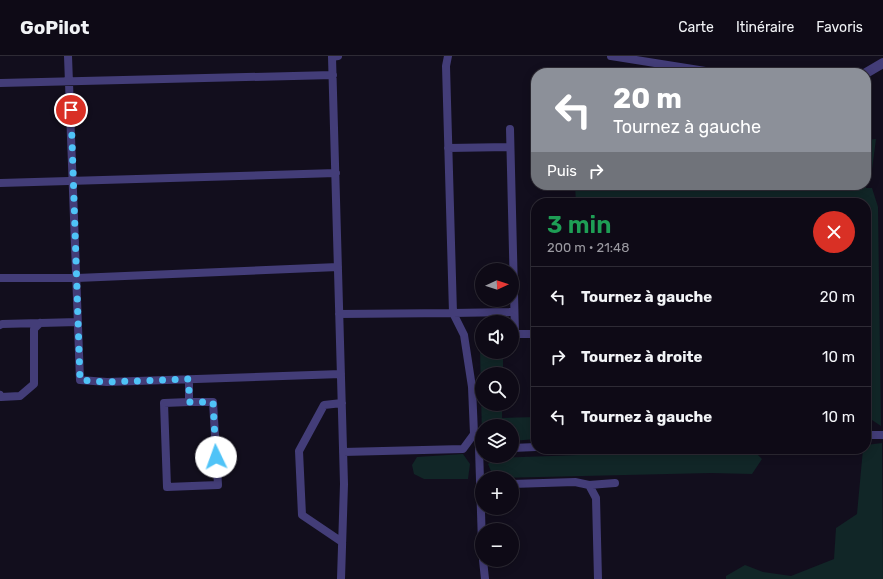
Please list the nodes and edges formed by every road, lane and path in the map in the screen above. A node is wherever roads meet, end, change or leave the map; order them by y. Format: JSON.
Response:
{"nodes":[{"id":1,"x":68,"y":56,"type":"edge"},
{"id":2,"x":338,"y":56,"type":"edge"},
{"id":3,"x":448,"y":56,"type":"edge"},
{"id":4,"x":612,"y":56,"type":"edge"},
{"id":5,"x":883,"y":63,"type":"edge"},
{"id":6,"x":687,"y":68,"type":"edge"},
{"id":7,"x":871,"y":70,"type":"edge"},
{"id":8,"x":333,"y":75,"type":"junction"},
{"id":9,"x":69,"y":82,"type":"junction"},
{"id":10,"x":0,"y":83,"type":"edge"},
{"id":11,"x":510,"y":129,"type":"dead end"},
{"id":12,"x":510,"y":147,"type":"junction"},
{"id":13,"x":448,"y":148,"type":"junction"},
{"id":14,"x":336,"y":173,"type":"junction"},
{"id":15,"x":74,"y":180,"type":"junction"},
{"id":16,"x":0,"y":183,"type":"edge"},
{"id":17,"x":338,"y":267,"type":"junction"},
{"id":18,"x":0,"y":278,"type":"edge"},
{"id":19,"x":77,"y":278,"type":"junction"},
{"id":20,"x":514,"y":312,"type":"junction"},
{"id":21,"x":453,"y":313,"type":"junction"},
{"id":22,"x":339,"y":314,"type":"junction"},
{"id":23,"x":78,"y":322,"type":"junction"},
{"id":24,"x":40,"y":323,"type":"junction"},
{"id":25,"x":0,"y":325,"type":"edge"},
{"id":26,"x":531,"y":334,"type":"edge"},
{"id":27,"x":341,"y":374,"type":"junction"},
{"id":28,"x":189,"y":379,"type":"junction"},
{"id":29,"x":0,"y":395,"type":"edge"},
{"id":30,"x":189,"y":402,"type":"junction"},
{"id":31,"x":342,"y":403,"type":"junction"},
{"id":32,"x":871,"y":435,"type":"edge"},
{"id":33,"x":883,"y":435,"type":"edge"},
{"id":34,"x":475,"y":448,"type":"edge"},
{"id":35,"x":519,"y":448,"type":"edge"},
{"id":36,"x":531,"y":448,"type":"edge"},
{"id":37,"x":463,"y":449,"type":"junction"},
{"id":38,"x":343,"y":452,"type":"junction"},
{"id":39,"x":615,"y":483,"type":"dead end"},
{"id":40,"x":519,"y":484,"type":"edge"},
{"id":41,"x":589,"y":484,"type":"junction"},
{"id":42,"x":342,"y":542,"type":"junction"},
{"id":43,"x":484,"y":567,"type":"edge"},
{"id":44,"x":341,"y":579,"type":"edge"},
{"id":45,"x":485,"y":579,"type":"edge"},
{"id":46,"x":598,"y":579,"type":"edge"}],
"edges":[{"from":1,"to":9,"type":"lane"},
{"from":2,"to":8,"type":"lane"},
{"from":3,"to":13,"type":"lane"},
{"from":4,"to":6,"type":"lane"},
{"from":5,"to":7,"type":"street"},
{"from":8,"to":9,"type":"lane"},
{"from":8,"to":14,"type":"lane"},
{"from":9,"to":10,"type":"lane"},
{"from":9,"to":15,"type":"lane"},
{"from":11,"to":12,"type":"lane"},
{"from":12,"to":13,"type":"lane"},
{"from":12,"to":20,"type":"lane"},
{"from":13,"to":21,"type":"lane"},
{"from":14,"to":15,"type":"lane"},
{"from":14,"to":17,"type":"lane"},
{"from":15,"to":16,"type":"lane"},
{"from":15,"to":19,"type":"lane"},
{"from":17,"to":19,"type":"lane"},
{"from":17,"to":22,"type":"lane"},
{"from":18,"to":19,"type":"lane"},
{"from":19,"to":23,"type":"lane"},
{"from":20,"to":21,"type":"lane"},
{"from":20,"to":26,"type":"lane"},
{"from":21,"to":22,"type":"lane"},
{"from":21,"to":37,"type":"lane"},
{"from":22,"to":27,"type":"lane"},
{"from":23,"to":24,"type":"lane"},
{"from":23,"to":28,"type":"lane"},
{"from":24,"to":25,"type":"lane"},
{"from":24,"to":29,"type":"lane"},
{"from":27,"to":28,"type":"lane"},
{"from":27,"to":31,"type":"lane"},
{"from":28,"to":30,"type":"lane"},
{"from":30,"to":30,"type":"lane"},
{"from":31,"to":38,"type":"lane"},
{"from":31,"to":42,"type":"lane"},
{"from":32,"to":33,"type":"lane"},
{"from":34,"to":37,"type":"lane"},
{"from":35,"to":36,"type":"lane"},
{"from":37,"to":38,"type":"lane"},
{"from":38,"to":42,"type":"lane"},
{"from":39,"to":41,"type":"lane"},
{"from":40,"to":41,"type":"lane"},
{"from":41,"to":46,"type":"lane"},
{"from":42,"to":44,"type":"lane"},
{"from":43,"to":45,"type":"lane"}]}
